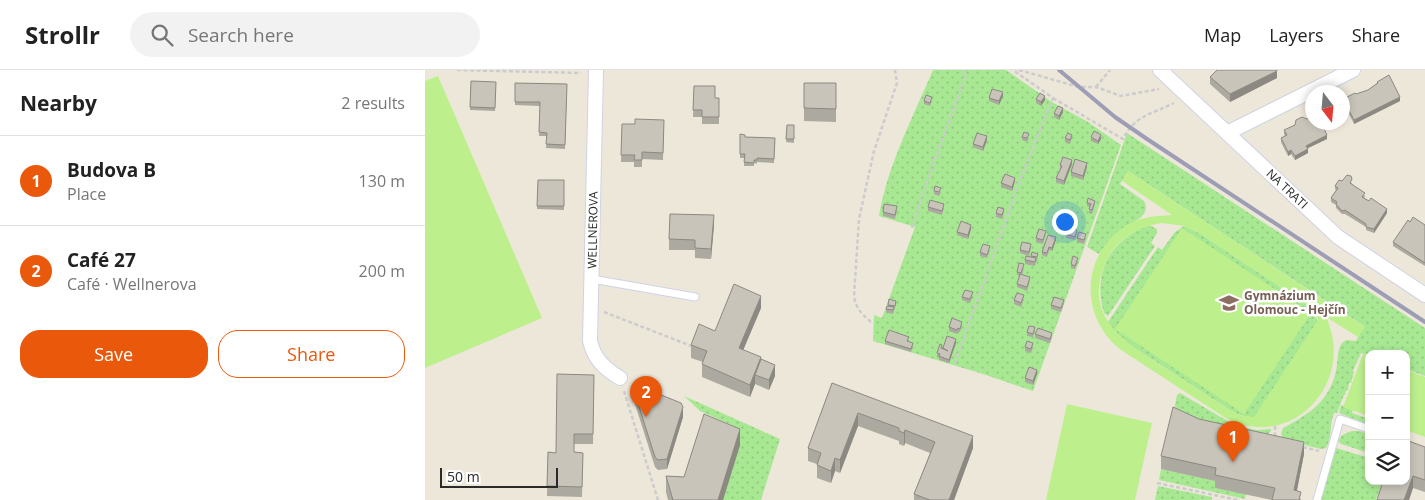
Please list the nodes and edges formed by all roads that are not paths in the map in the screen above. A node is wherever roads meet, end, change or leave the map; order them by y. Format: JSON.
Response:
{"nodes":[{"id":1,"x":595,"y":70,"type":"edge"},
{"id":2,"x":1160,"y":70,"type":"edge"},
{"id":3,"x":1353,"y":70,"type":"edge"},
{"id":4,"x":1227,"y":133,"type":"junction"},
{"id":5,"x":592,"y":279,"type":"junction"},
{"id":6,"x":1425,"y":295,"type":"edge"},
{"id":7,"x":695,"y":297,"type":"dead end"},
{"id":8,"x":620,"y":378,"type":"road end"},
{"id":9,"x":1365,"y":428,"type":"edge"},
{"id":10,"x":1317,"y":500,"type":"edge"}],
"edges":[{"from":1,"to":5,"type":"street","name":"WELLNEROVA"},
{"from":2,"to":4,"type":"street","name":"NA TRATI"},
{"from":3,"to":4,"type":"street"},
{"from":4,"to":6,"type":"street","name":"NA TRATI"},
{"from":5,"to":7,"type":"lane"},
{"from":5,"to":8,"type":"street","name":"WELLNEROVA"},
{"from":9,"to":10,"type":"lane"}]}
